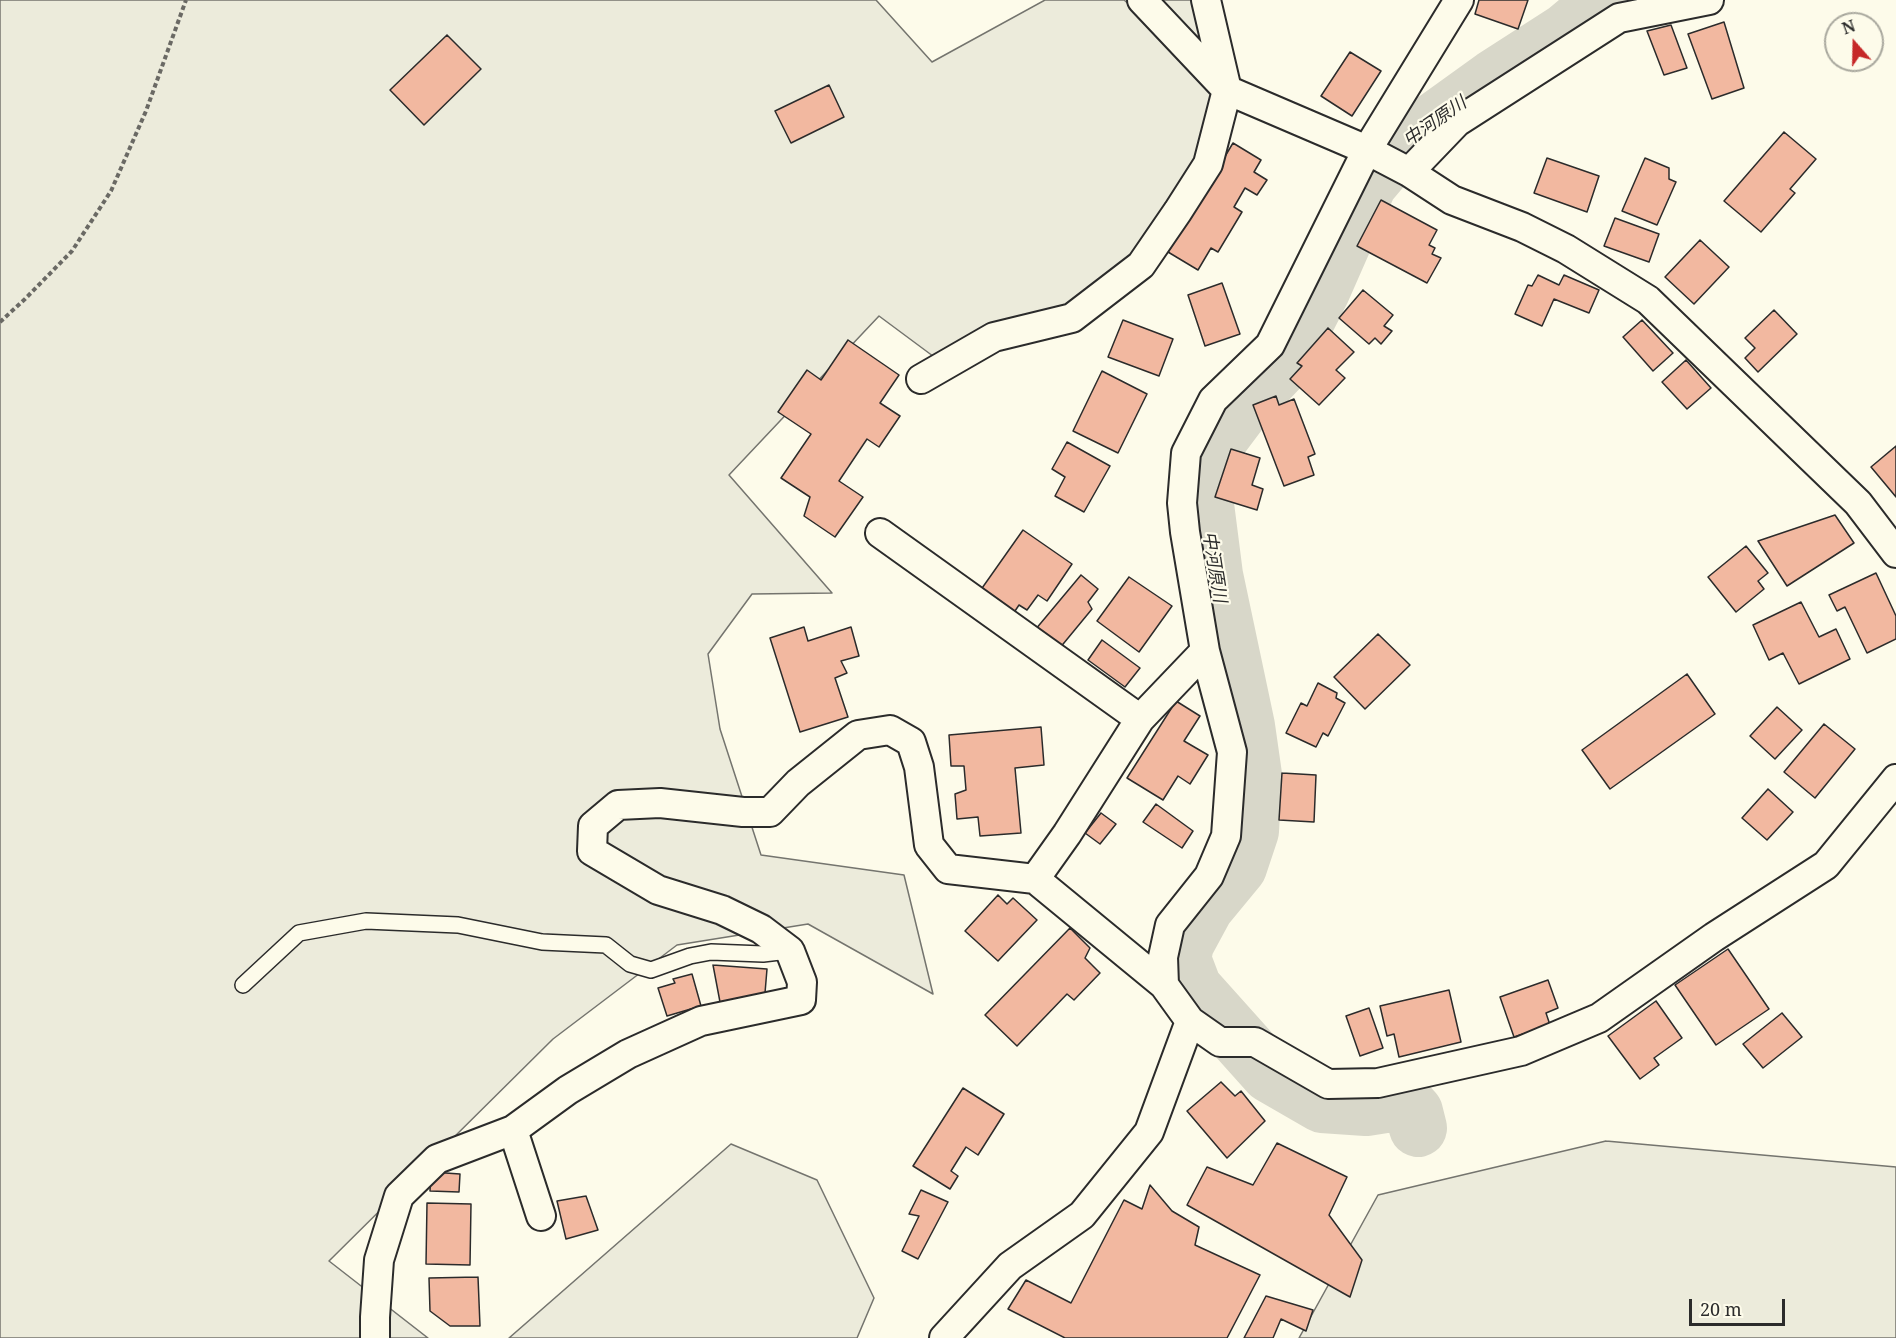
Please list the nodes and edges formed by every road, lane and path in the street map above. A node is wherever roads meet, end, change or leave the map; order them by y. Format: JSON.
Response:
{"nodes":[{"id":1,"x":186,"y":0,"type":"edge"},
{"id":2,"x":1142,"y":0,"type":"edge"},
{"id":3,"x":1206,"y":0,"type":"edge"},
{"id":4,"x":1459,"y":0,"type":"edge"},
{"id":5,"x":1709,"y":0,"type":"edge"},
{"id":6,"x":1227,"y":90,"type":"junction"},
{"id":7,"x":1366,"y":150,"type":"junction"},
{"id":8,"x":1409,"y":172,"type":"junction"},
{"id":9,"x":0,"y":322,"type":"edge"},
{"id":10,"x":921,"y":379,"type":"dead end"},
{"id":11,"x":880,"y":533,"type":"dead end"},
{"id":12,"x":1896,"y":553,"type":"edge"},
{"id":13,"x":1205,"y":651,"type":"junction"},
{"id":14,"x":1140,"y":718,"type":"junction"},
{"id":15,"x":1896,"y":780,"type":"edge"},
{"id":16,"x":1035,"y":879,"type":"junction"},
{"id":17,"x":790,"y":951,"type":"junction"},
{"id":18,"x":243,"y":985,"type":"dead end"},
{"id":19,"x":1164,"y":985,"type":"junction"},
{"id":20,"x":1190,"y":1021,"type":"junction"},
{"id":21,"x":513,"y":1130,"type":"junction"},
{"id":22,"x":541,"y":1216,"type":"dead end"},
{"id":23,"x":375,"y":1338,"type":"edge"},
{"id":24,"x":944,"y":1338,"type":"edge"}],
"edges":[{"from":1,"to":9,"type":"path"},
{"from":2,"to":6,"type":"street"},
{"from":3,"to":6,"type":"street"},
{"from":4,"to":7,"type":"street"},
{"from":5,"to":8,"type":"street"},
{"from":6,"to":7,"type":"street"},
{"from":6,"to":10,"type":"street"},
{"from":7,"to":8,"type":"street"},
{"from":7,"to":13,"type":"street"},
{"from":8,"to":12,"type":"street"},
{"from":11,"to":14,"type":"street"},
{"from":13,"to":14,"type":"street"},
{"from":13,"to":19,"type":"street"},
{"from":14,"to":16,"type":"street"},
{"from":15,"to":20,"type":"street"},
{"from":16,"to":17,"type":"street"},
{"from":16,"to":19,"type":"street"},
{"from":17,"to":18,"type":"lane"},
{"from":17,"to":21,"type":"street"},
{"from":19,"to":20,"type":"street"},
{"from":20,"to":24,"type":"street"},
{"from":21,"to":22,"type":"street"},
{"from":21,"to":23,"type":"street"}]}
